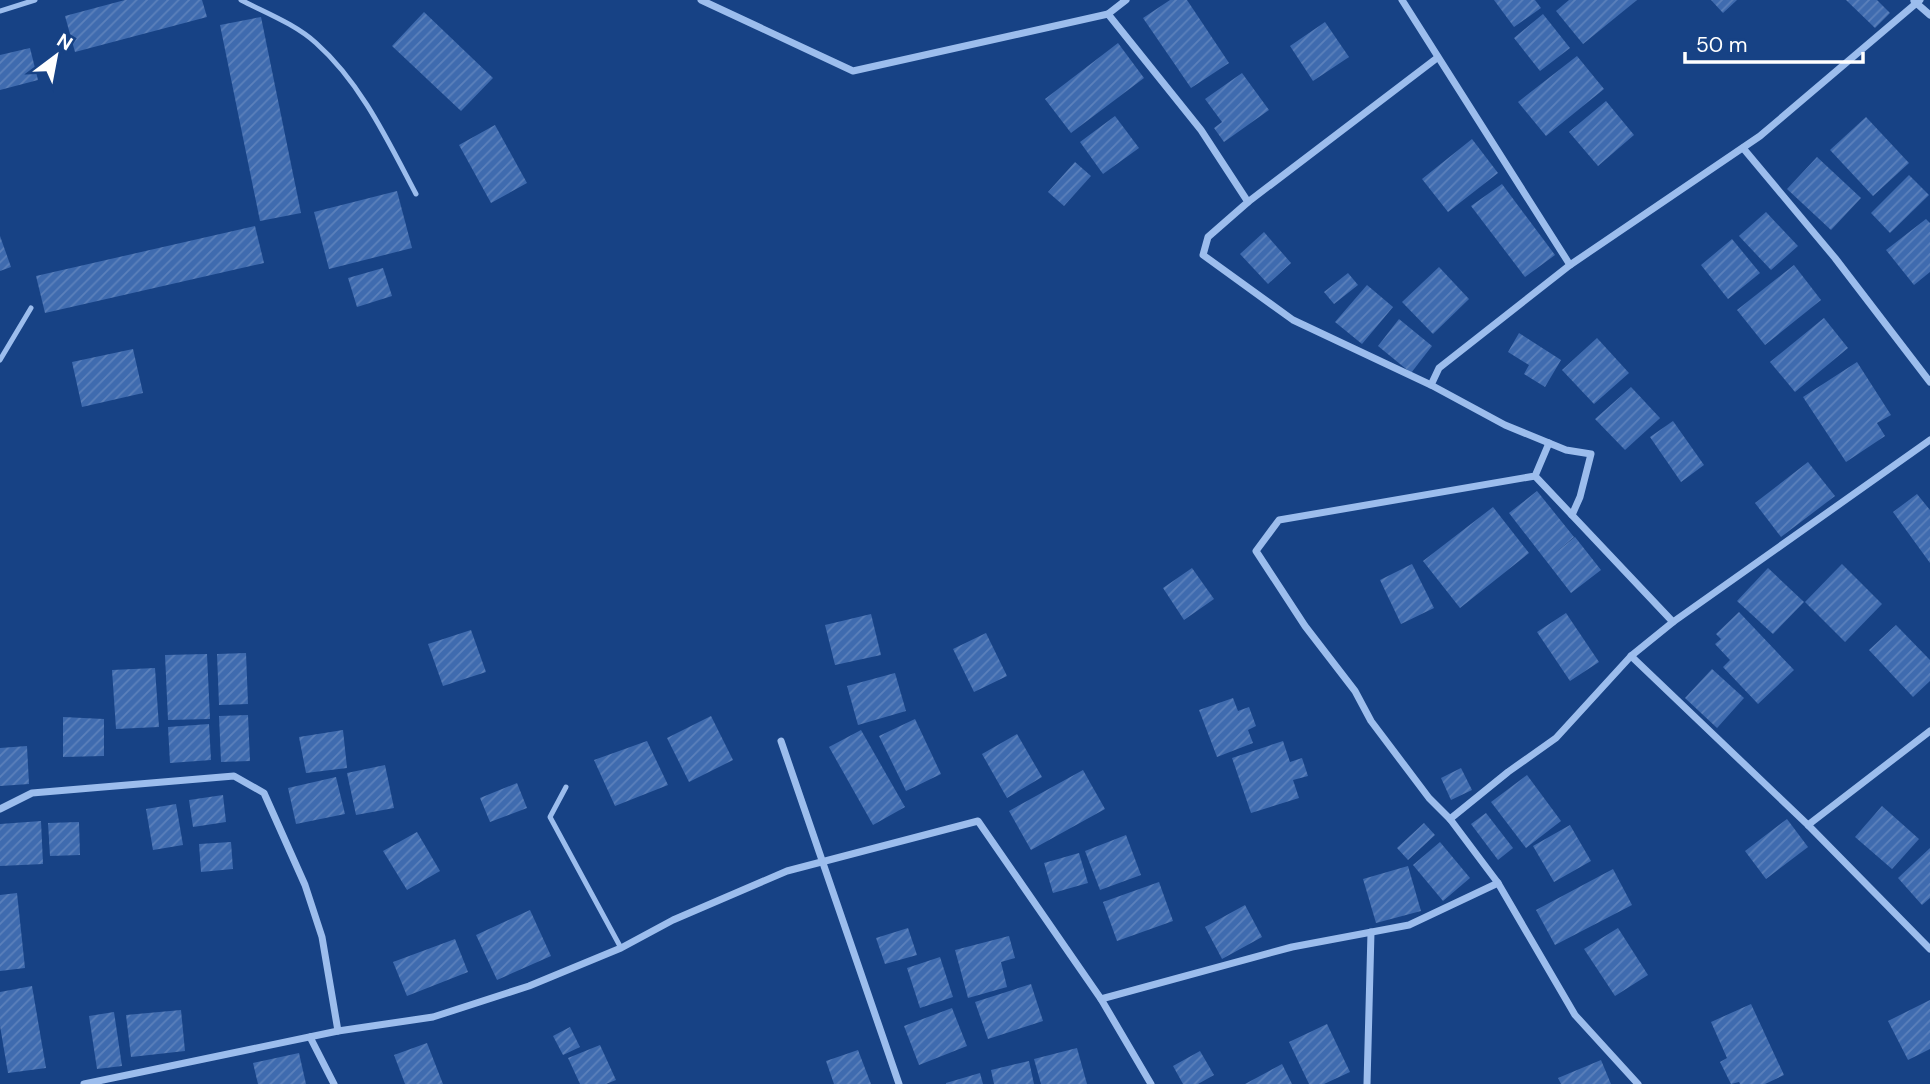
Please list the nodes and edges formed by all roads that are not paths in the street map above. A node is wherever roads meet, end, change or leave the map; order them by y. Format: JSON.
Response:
{"nodes":[{"id":1,"x":35,"y":0,"type":"edge"},
{"id":2,"x":241,"y":0,"type":"edge"},
{"id":3,"x":701,"y":0,"type":"edge"},
{"id":4,"x":1126,"y":0,"type":"edge"},
{"id":5,"x":1402,"y":0,"type":"edge"},
{"id":6,"x":1917,"y":1,"type":"edge"},
{"id":7,"x":0,"y":11,"type":"edge"},
{"id":8,"x":1108,"y":14,"type":"junction"},
{"id":9,"x":1930,"y":15,"type":"edge"},
{"id":10,"x":1437,"y":58,"type":"junction"},
{"id":11,"x":1743,"y":148,"type":"junction"},
{"id":12,"x":416,"y":194,"type":"dead end"},
{"id":13,"x":1248,"y":202,"type":"junction"},
{"id":14,"x":1570,"y":265,"type":"junction"},
{"id":15,"x":31,"y":308,"type":"dead end"},
{"id":16,"x":0,"y":360,"type":"edge"},
{"id":17,"x":1930,"y":382,"type":"edge"},
{"id":18,"x":1431,"y":384,"type":"junction"},
{"id":19,"x":1930,"y":440,"type":"edge"},
{"id":20,"x":1549,"y":443,"type":"junction"},
{"id":21,"x":1535,"y":476,"type":"junction"},
{"id":22,"x":1572,"y":515,"type":"junction"},
{"id":23,"x":1673,"y":622,"type":"junction"},
{"id":24,"x":1631,"y":656,"type":"junction"},
{"id":25,"x":1930,"y":731,"type":"edge"},
{"id":26,"x":781,"y":741,"type":"dead end"},
{"id":27,"x":566,"y":787,"type":"dead end"},
{"id":28,"x":0,"y":809,"type":"edge"},
{"id":29,"x":1450,"y":819,"type":"junction"},
{"id":30,"x":1808,"y":825,"type":"junction"},
{"id":31,"x":822,"y":862,"type":"junction"},
{"id":32,"x":1498,"y":883,"type":"junction"},
{"id":33,"x":1371,"y":932,"type":"junction"},
{"id":34,"x":621,"y":948,"type":"junction"},
{"id":35,"x":1930,"y":949,"type":"edge"},
{"id":36,"x":1101,"y":999,"type":"junction"},
{"id":37,"x":338,"y":1031,"type":"junction"},
{"id":38,"x":310,"y":1037,"type":"junction"},
{"id":39,"x":84,"y":1084,"type":"edge"},
{"id":40,"x":334,"y":1084,"type":"edge"},
{"id":41,"x":899,"y":1084,"type":"edge"},
{"id":42,"x":1150,"y":1084,"type":"edge"},
{"id":43,"x":1367,"y":1084,"type":"edge"},
{"id":44,"x":1639,"y":1084,"type":"edge"}],
"edges":[{"from":1,"to":7,"type":"lane"},
{"from":2,"to":12,"type":"lane"},
{"from":3,"to":8,"type":"street"},
{"from":4,"to":8,"type":"street"},
{"from":5,"to":10,"type":"street"},
{"from":6,"to":9,"type":"street"},
{"from":6,"to":11,"type":"street"},
{"from":8,"to":13,"type":"street"},
{"from":10,"to":13,"type":"street"},
{"from":10,"to":14,"type":"street"},
{"from":11,"to":14,"type":"street"},
{"from":11,"to":17,"type":"street"},
{"from":13,"to":18,"type":"street"},
{"from":14,"to":18,"type":"street"},
{"from":15,"to":16,"type":"lane"},
{"from":18,"to":20,"type":"street"},
{"from":19,"to":23,"type":"street"},
{"from":20,"to":21,"type":"street"},
{"from":20,"to":22,"type":"street"},
{"from":21,"to":22,"type":"street"},
{"from":21,"to":29,"type":"street"},
{"from":22,"to":23,"type":"street"},
{"from":23,"to":24,"type":"street"},
{"from":24,"to":29,"type":"street"},
{"from":24,"to":30,"type":"street"},
{"from":25,"to":30,"type":"street"},
{"from":26,"to":31,"type":"street"},
{"from":27,"to":34,"type":"lane"},
{"from":28,"to":37,"type":"street"},
{"from":29,"to":32,"type":"street"},
{"from":30,"to":35,"type":"street"},
{"from":31,"to":34,"type":"street"},
{"from":31,"to":36,"type":"street"},
{"from":31,"to":41,"type":"street"},
{"from":32,"to":33,"type":"street"},
{"from":32,"to":44,"type":"street"},
{"from":33,"to":36,"type":"street"},
{"from":33,"to":43,"type":"street"},
{"from":34,"to":37,"type":"street"},
{"from":36,"to":42,"type":"street"},
{"from":37,"to":38,"type":"street"},
{"from":38,"to":39,"type":"street"},
{"from":38,"to":40,"type":"street"}]}
